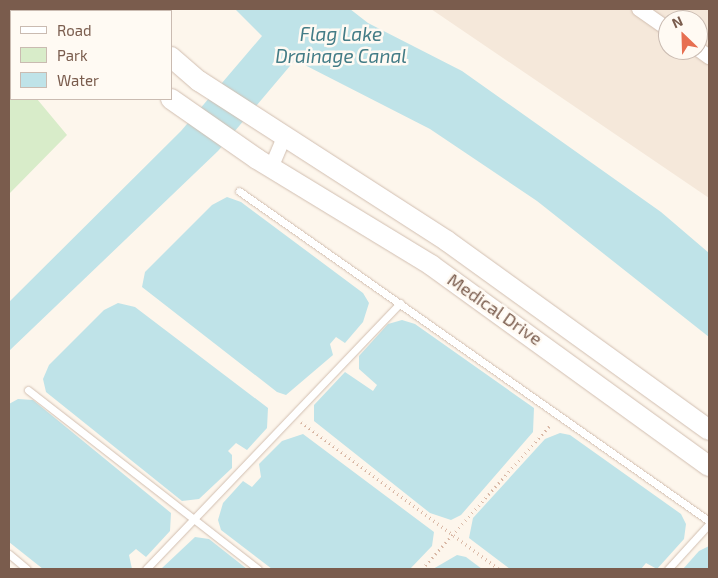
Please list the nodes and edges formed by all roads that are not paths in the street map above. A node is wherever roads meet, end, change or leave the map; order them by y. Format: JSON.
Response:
{"nodes":[{"id":1,"x":639,"y":9,"type":"edge"},
{"id":2,"x":658,"y":22,"type":"edge"},
{"id":3,"x":172,"y":58,"type":"edge"},
{"id":4,"x":176,"y":103,"type":"edge"},
{"id":5,"x":280,"y":135,"type":"junction"},
{"id":6,"x":264,"y":164,"type":"junction"},
{"id":7,"x":239,"y":191,"type":"dead end"},
{"id":8,"x":400,"y":303,"type":"junction"},
{"id":9,"x":28,"y":390,"type":"dead end"},
{"id":10,"x":709,"y":430,"type":"edge"},
{"id":11,"x":709,"y":466,"type":"edge"},
{"id":12,"x":193,"y":520,"type":"junction"},
{"id":13,"x":709,"y":522,"type":"edge"},
{"id":14,"x":9,"y":554,"type":"edge"},
{"id":15,"x":27,"y":569,"type":"edge"},
{"id":16,"x":146,"y":569,"type":"edge"},
{"id":17,"x":258,"y":569,"type":"edge"},
{"id":18,"x":668,"y":569,"type":"edge"}],
"edges":[{"from":1,"to":2,"type":"street"},
{"from":3,"to":5,"type":"street","name":"Medical Drive"},
{"from":4,"to":6,"type":"street","name":"Medical Drive"},
{"from":5,"to":6,"type":"street"},
{"from":5,"to":10,"type":"street","name":"Medical Drive"},
{"from":6,"to":11,"type":"street","name":"Medical Drive"},
{"from":7,"to":8,"type":"lane"},
{"from":8,"to":12,"type":"lane"},
{"from":8,"to":13,"type":"lane"},
{"from":9,"to":12,"type":"lane"},
{"from":12,"to":16,"type":"lane"},
{"from":12,"to":17,"type":"lane"},
{"from":13,"to":18,"type":"lane"},
{"from":14,"to":15,"type":"lane"}]}
